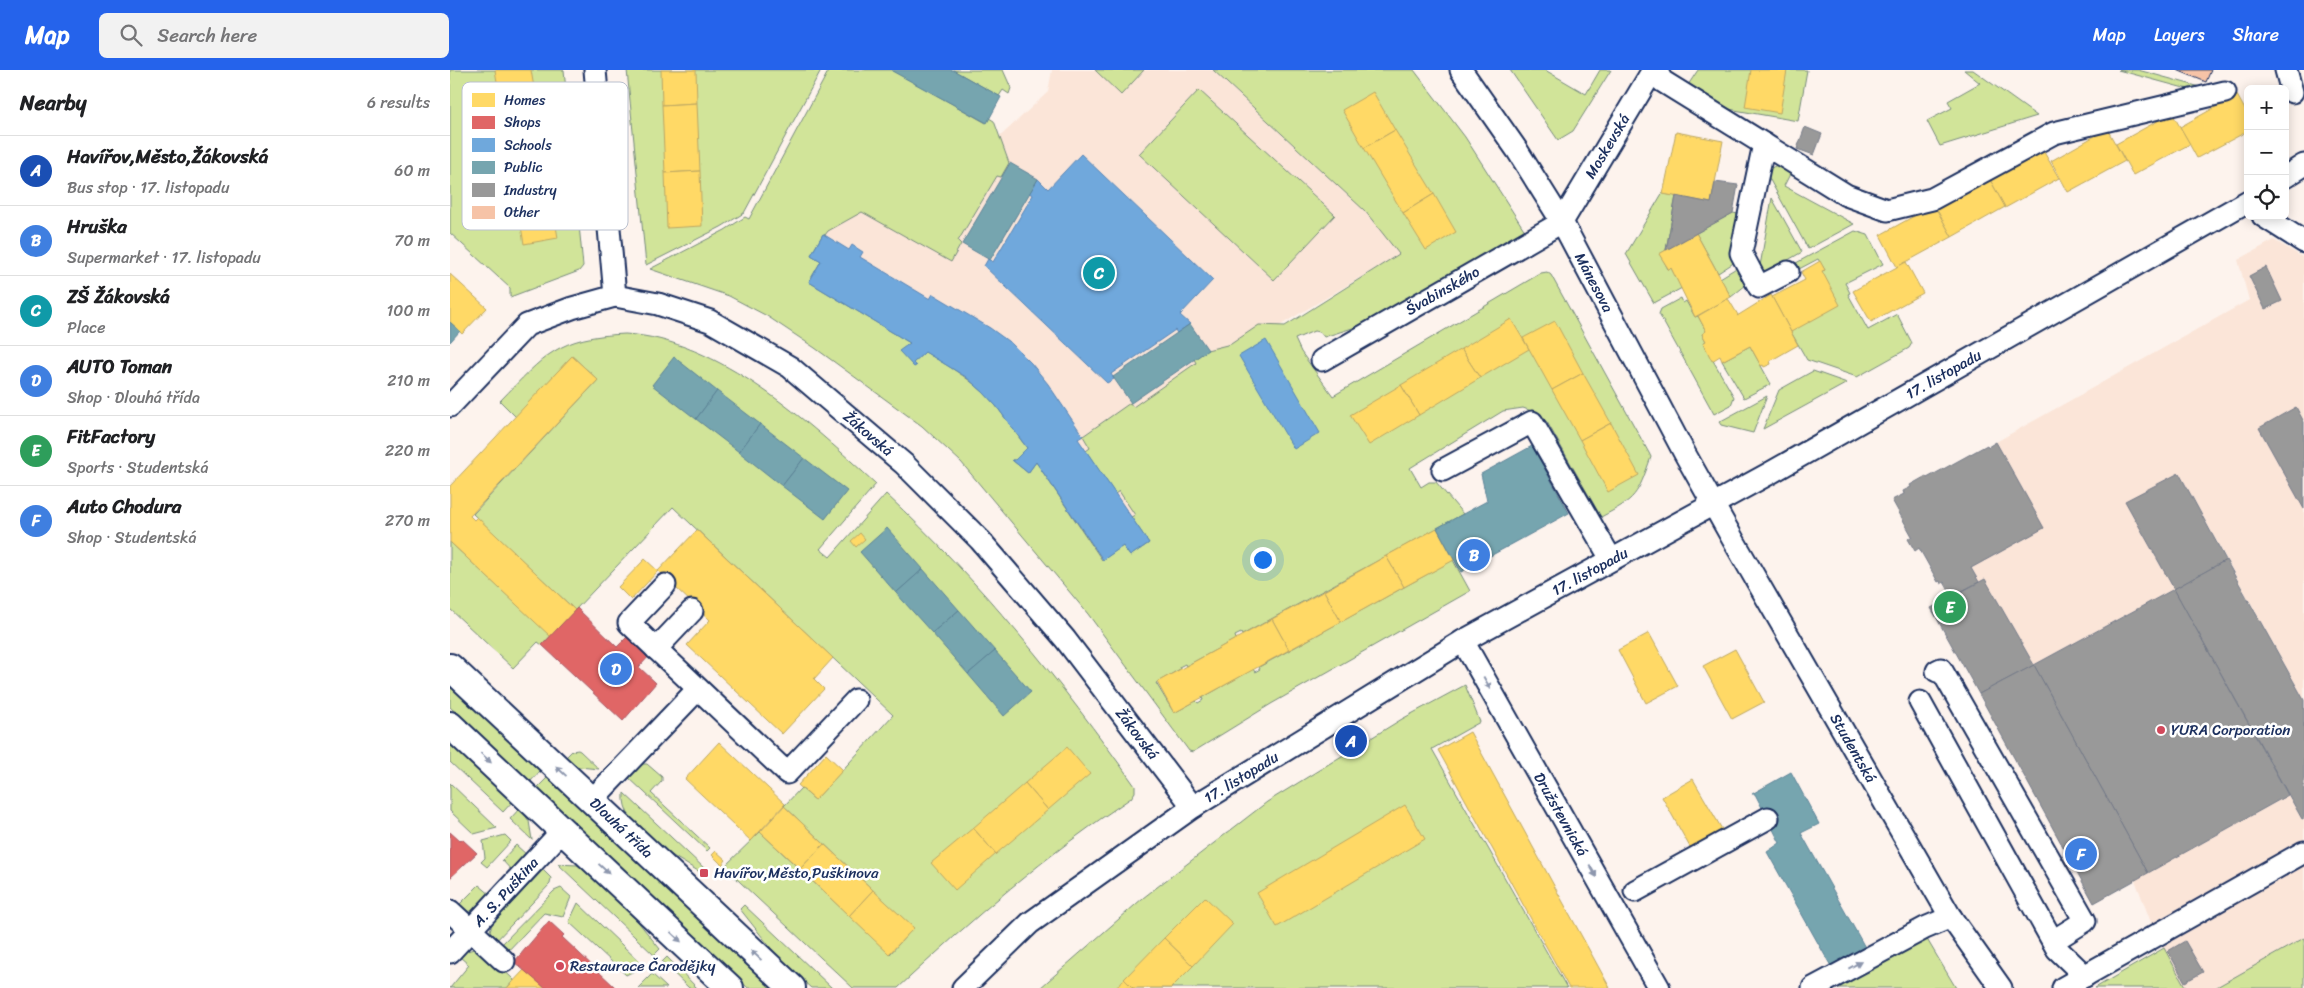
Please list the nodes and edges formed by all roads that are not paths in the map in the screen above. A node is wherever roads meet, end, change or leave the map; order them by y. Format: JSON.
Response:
{"nodes":[{"id":1,"x":1461,"y":70,"type":"edge"},
{"id":2,"x":1655,"y":70,"type":"edge"},
{"id":3,"x":2286,"y":70,"type":"edge"},
{"id":4,"x":2226,"y":92,"type":"dead end"},
{"id":5,"x":2292,"y":92,"type":"dead end"},
{"id":6,"x":1764,"y":144,"type":"junction"},
{"id":7,"x":2304,"y":165,"type":"edge"},
{"id":8,"x":2288,"y":175,"type":"edge"},
{"id":9,"x":2244,"y":205,"type":"edge"},
{"id":10,"x":2272,"y":220,"type":"edge"},
{"id":11,"x":1562,"y":222,"type":"junction"},
{"id":12,"x":608,"y":230,"type":"edge"},
{"id":13,"x":2298,"y":231,"type":"edge"},
{"id":14,"x":1788,"y":272,"type":"dead end"},
{"id":15,"x":614,"y":296,"type":"junction"},
{"id":16,"x":1322,"y":360,"type":"dead end"},
{"id":17,"x":450,"y":406,"type":"edge"},
{"id":18,"x":1443,"y":470,"type":"dead end"},
{"id":19,"x":1713,"y":504,"type":"junction"},
{"id":20,"x":1611,"y":559,"type":"junction"},
{"id":21,"x":664,"y":585,"type":"dead end"},
{"id":22,"x":692,"y":611,"type":"dead end"},
{"id":23,"x":1463,"y":641,"type":"junction"},
{"id":24,"x":656,"y":649,"type":"junction"},
{"id":25,"x":450,"y":667,"type":"edge"},
{"id":26,"x":1944,"y":673,"type":"dead end"},
{"id":27,"x":698,"y":689,"type":"junction"},
{"id":28,"x":856,"y":700,"type":"dead end"},
{"id":29,"x":1920,"y":702,"type":"dead end"},
{"id":30,"x":450,"y":725,"type":"edge"},
{"id":31,"x":592,"y":800,"type":"junction"},
{"id":32,"x":1193,"y":807,"type":"junction"},
{"id":33,"x":1768,"y":818,"type":"dead end"},
{"id":34,"x":563,"y":830,"type":"junction"},
{"id":35,"x":2304,"y":852,"type":"edge"},
{"id":36,"x":1635,"y":891,"type":"dead end"},
{"id":37,"x":450,"y":911,"type":"edge"},
{"id":38,"x":1951,"y":917,"type":"junction"},
{"id":39,"x":470,"y":930,"type":"junction"},
{"id":40,"x":2058,"y":945,"type":"junction"},
{"id":41,"x":450,"y":952,"type":"edge"},
{"id":42,"x":504,"y":961,"type":"dead end"},
{"id":43,"x":2085,"y":976,"type":"junction"},
{"id":44,"x":730,"y":988,"type":"edge"},
{"id":45,"x":792,"y":988,"type":"edge"},
{"id":46,"x":963,"y":988,"type":"edge"},
{"id":47,"x":1659,"y":988,"type":"edge"},
{"id":48,"x":1813,"y":988,"type":"edge"},
{"id":49,"x":2001,"y":988,"type":"edge"},
{"id":50,"x":2064,"y":988,"type":"edge"}],
"edges":[{"from":1,"to":11,"type":"street","name":"Mánesova"},
{"from":2,"to":6,"type":"street"},
{"from":2,"to":11,"type":"street","name":"Moskevská"},
{"from":3,"to":5,"type":"street"},
{"from":4,"to":6,"type":"street"},
{"from":6,"to":14,"type":"street"},
{"from":7,"to":8,"type":"street"},
{"from":9,"to":19,"type":"street","name":"17. listopadu"},
{"from":10,"to":13,"type":"street"},
{"from":11,"to":16,"type":"street","name":"Švabinského"},
{"from":11,"to":19,"type":"street","name":"Mánesova"},
{"from":12,"to":15,"type":"street"},
{"from":15,"to":17,"type":"street","name":"Žákovská"},
{"from":15,"to":32,"type":"street","name":"Žákovská"},
{"from":18,"to":20,"type":"street"},
{"from":19,"to":20,"type":"street","name":"17. listopadu"},
{"from":19,"to":38,"type":"street","name":"Studentská"},
{"from":20,"to":23,"type":"street","name":"17. listopadu"},
{"from":21,"to":24,"type":"street"},
{"from":22,"to":24,"type":"street"},
{"from":23,"to":32,"type":"street","name":"17. listopadu"},
{"from":23,"to":47,"type":"street","name":"Družstevnická","one_way":true},
{"from":24,"to":27,"type":"street"},
{"from":31,"to":25,"type":"main road","name":"Dlouhá třída","one_way":true},
{"from":26,"to":40,"type":"street"},
{"from":27,"to":28,"type":"street"},
{"from":27,"to":31,"type":"street"},
{"from":29,"to":40,"type":"street"},
{"from":30,"to":34,"type":"main road","one_way":true},
{"from":45,"to":31,"type":"main road","name":"Dlouhá třída","one_way":true},
{"from":32,"to":46,"type":"street","name":"17. listopadu"},
{"from":33,"to":36,"type":"street"},
{"from":34,"to":39,"type":"street","name":"A. S. Puškina"},
{"from":34,"to":44,"type":"main road","one_way":true},
{"from":35,"to":43,"type":"street"},
{"from":37,"to":39,"type":"street"},
{"from":48,"to":38,"type":"street","one_way":true},
{"from":38,"to":49,"type":"street","name":"Studentská"},
{"from":39,"to":41,"type":"street","name":"A. S. Puškina"},
{"from":39,"to":42,"type":"street"},
{"from":40,"to":43,"type":"street"},
{"from":43,"to":50,"type":"street"}]}
